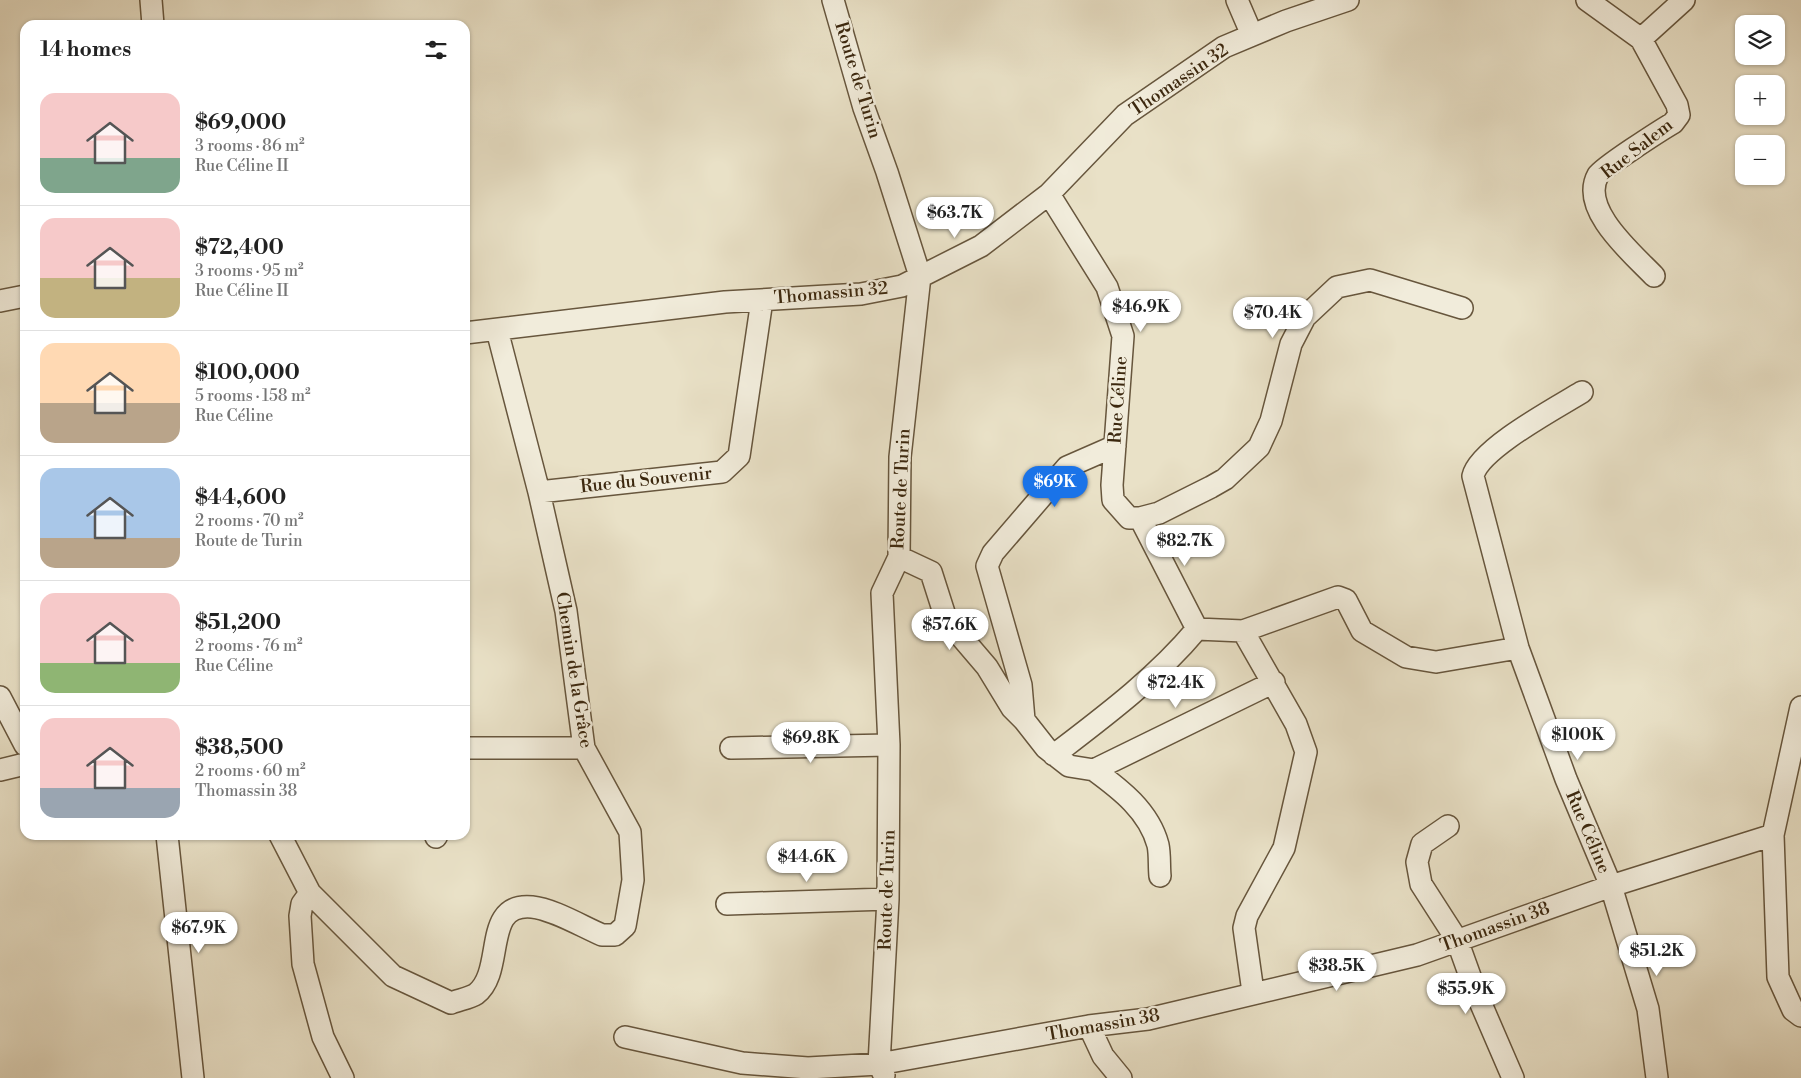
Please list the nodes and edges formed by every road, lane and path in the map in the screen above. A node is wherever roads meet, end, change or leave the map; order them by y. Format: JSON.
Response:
{"nodes":[{"id":1,"x":151,"y":0,"type":"edge"},
{"id":2,"x":833,"y":0,"type":"edge"},
{"id":3,"x":1237,"y":0,"type":"edge"},
{"id":4,"x":1348,"y":0,"type":"edge"},
{"id":5,"x":1588,"y":0,"type":"edge"},
{"id":6,"x":1684,"y":0,"type":"edge"},
{"id":7,"x":153,"y":20,"type":"edge"},
{"id":8,"x":1252,"y":35,"type":"junction"},
{"id":9,"x":1641,"y":39,"type":"junction"},
{"id":10,"x":1050,"y":194,"type":"junction"},
{"id":11,"x":920,"y":276,"type":"junction"},
{"id":12,"x":1654,"y":276,"type":"dead end"},
{"id":13,"x":20,"y":297,"type":"edge"},
{"id":14,"x":762,"y":300,"type":"junction"},
{"id":15,"x":0,"y":301,"type":"edge"},
{"id":16,"x":1462,"y":308,"type":"dead end"},
{"id":17,"x":497,"y":330,"type":"junction"},
{"id":18,"x":470,"y":333,"type":"edge"},
{"id":19,"x":1582,"y":392,"type":"dead end"},
{"id":20,"x":1115,"y":446,"type":"junction"},
{"id":21,"x":539,"y":492,"type":"junction"},
{"id":22,"x":1140,"y":518,"type":"junction"},
{"id":23,"x":899,"y":557,"type":"junction"},
{"id":24,"x":1196,"y":629,"type":"junction"},
{"id":25,"x":1243,"y":631,"type":"junction"},
{"id":26,"x":1518,"y":648,"type":"junction"},
{"id":27,"x":1274,"y":682,"type":"junction"},
{"id":28,"x":0,"y":698,"type":"edge"},
{"id":29,"x":1801,"y":709,"type":"edge"},
{"id":30,"x":1024,"y":720,"type":"junction"},
{"id":31,"x":20,"y":736,"type":"edge"},
{"id":32,"x":889,"y":745,"type":"junction"},
{"id":33,"x":470,"y":748,"type":"edge"},
{"id":34,"x":584,"y":748,"type":"junction"},
{"id":35,"x":732,"y":748,"type":"dead end"},
{"id":36,"x":1054,"y":755,"type":"junction"},
{"id":37,"x":20,"y":765,"type":"edge"},
{"id":38,"x":0,"y":770,"type":"edge"},
{"id":39,"x":1094,"y":770,"type":"junction"},
{"id":40,"x":1448,"y":826,"type":"dead end"},
{"id":41,"x":1773,"y":835,"type":"junction"},
{"id":42,"x":168,"y":840,"type":"edge"},
{"id":43,"x":283,"y":840,"type":"edge"},
{"id":44,"x":1160,"y":876,"type":"dead end"},
{"id":45,"x":1611,"y":886,"type":"junction"},
{"id":46,"x":310,"y":893,"type":"junction"},
{"id":47,"x":888,"y":899,"type":"junction"},
{"id":48,"x":727,"y":904,"type":"dead end"},
{"id":49,"x":1457,"y":940,"type":"junction"},
{"id":50,"x":1253,"y":992,"type":"junction"},
{"id":51,"x":1801,"y":1016,"type":"edge"},
{"id":52,"x":1090,"y":1026,"type":"junction"},
{"id":53,"x":625,"y":1037,"type":"dead end"},
{"id":54,"x":882,"y":1071,"type":"edge"},
{"id":55,"x":193,"y":1078,"type":"edge"},
{"id":56,"x":343,"y":1078,"type":"edge"},
{"id":57,"x":1121,"y":1078,"type":"edge"},
{"id":58,"x":1513,"y":1078,"type":"edge"},
{"id":59,"x":1657,"y":1078,"type":"edge"}],
"edges":[{"from":1,"to":7,"type":"street"},
{"from":2,"to":11,"type":"street","name":"Route de Turin"},
{"from":3,"to":8,"type":"street"},
{"from":4,"to":8,"type":"street","name":"Thomassin 32"},
{"from":5,"to":9,"type":"street","name":"Rue Salem"},
{"from":6,"to":9,"type":"street"},
{"from":8,"to":10,"type":"street","name":"Thomassin 32"},
{"from":9,"to":12,"type":"street","name":"Rue Salem"},
{"from":10,"to":11,"type":"street","name":"Thomassin 32"},
{"from":10,"to":20,"type":"street","name":"Rue Céline"},
{"from":11,"to":14,"type":"street","name":"Thomassin 32"},
{"from":11,"to":23,"type":"street","name":"Route de Turin"},
{"from":13,"to":15,"type":"street"},
{"from":14,"to":17,"type":"street","name":"Thomassin 32"},
{"from":14,"to":21,"type":"street","name":"Rue du Souvenir"},
{"from":16,"to":22,"type":"street"},
{"from":17,"to":18,"type":"street","name":"Thomassin 32"},
{"from":17,"to":21,"type":"street","name":"Chemin de la Grâce"},
{"from":19,"to":26,"type":"street","name":"Rue Céline"},
{"from":20,"to":22,"type":"street","name":"Rue Céline"},
{"from":20,"to":30,"type":"street"},
{"from":21,"to":34,"type":"street","name":"Chemin de la Grâce"},
{"from":22,"to":24,"type":"street"},
{"from":23,"to":30,"type":"street"},
{"from":23,"to":32,"type":"street","name":"Route de Turin"},
{"from":24,"to":25,"type":"street"},
{"from":24,"to":36,"type":"street"},
{"from":25,"to":26,"type":"street"},
{"from":25,"to":27,"type":"street"},
{"from":26,"to":45,"type":"street","name":"Rue Céline"},
{"from":27,"to":39,"type":"street"},
{"from":27,"to":50,"type":"street"},
{"from":28,"to":31,"type":"street"},
{"from":29,"to":41,"type":"street"},
{"from":30,"to":36,"type":"street"},
{"from":32,"to":35,"type":"street"},
{"from":32,"to":47,"type":"street","name":"Route de Turin"},
{"from":33,"to":34,"type":"street"},
{"from":34,"to":46,"type":"street","name":"Chemin de la Grâce"},
{"from":36,"to":39,"type":"street"},
{"from":37,"to":38,"type":"street"},
{"from":39,"to":44,"type":"street"},
{"from":40,"to":49,"type":"street"},
{"from":41,"to":45,"type":"street","name":"Thomassin 38"},
{"from":41,"to":51,"type":"street"},
{"from":42,"to":55,"type":"street"},
{"from":43,"to":46,"type":"street","name":"Chemin de la Grâce"},
{"from":45,"to":49,"type":"street","name":"Thomassin 38"},
{"from":45,"to":59,"type":"street","name":"Rue Céline"},
{"from":46,"to":56,"type":"street"},
{"from":47,"to":48,"type":"street"},
{"from":47,"to":54,"type":"street","name":"Route de Turin"},
{"from":49,"to":50,"type":"street","name":"Thomassin 38"},
{"from":49,"to":58,"type":"street"},
{"from":50,"to":52,"type":"street","name":"Thomassin 38"},
{"from":52,"to":54,"type":"street","name":"Thomassin 38"},
{"from":52,"to":57,"type":"street"},
{"from":53,"to":54,"type":"street","name":"Thomassin 38"}]}
